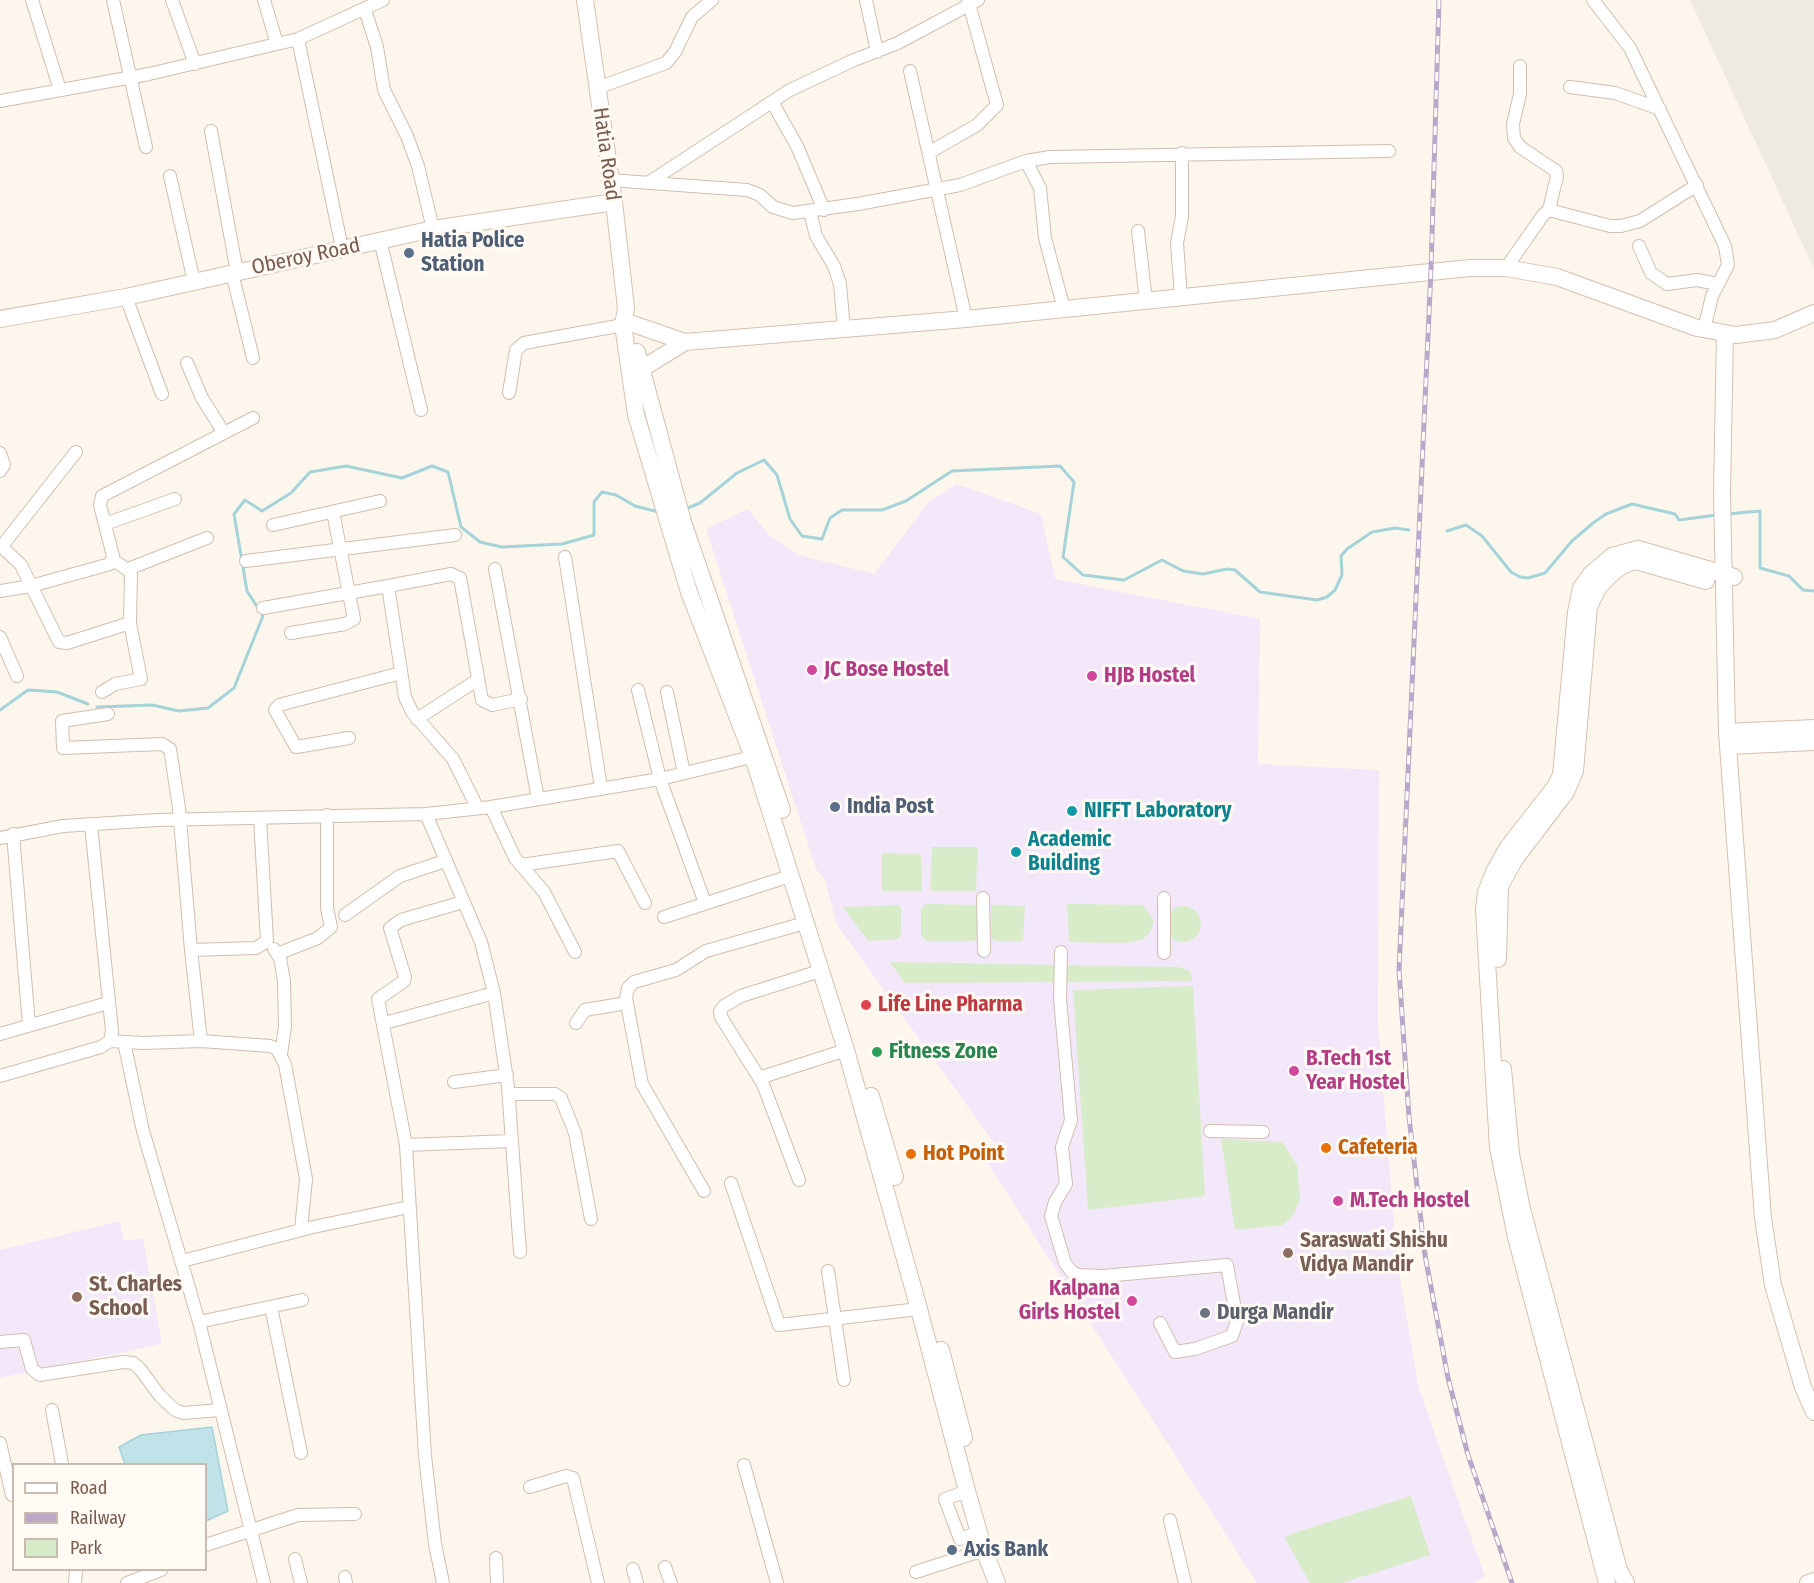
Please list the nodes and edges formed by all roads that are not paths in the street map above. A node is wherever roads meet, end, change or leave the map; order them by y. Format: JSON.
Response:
{"nodes":[{"id":1,"x":32,"y":0,"type":"edge"},
{"id":2,"x":112,"y":0,"type":"edge"},
{"id":3,"x":172,"y":0,"type":"edge"},
{"id":4,"x":264,"y":0,"type":"edge"},
{"id":5,"x":383,"y":0,"type":"edge"},
{"id":6,"x":585,"y":0,"type":"edge"},
{"id":7,"x":712,"y":0,"type":"edge"},
{"id":8,"x":866,"y":0,"type":"edge"},
{"id":9,"x":1593,"y":0,"type":"edge"},
{"id":10,"x":972,"y":2,"type":"edge"},
{"id":11,"x":365,"y":10,"type":"junction"},
{"id":12,"x":298,"y":39,"type":"junction"},
{"id":13,"x":277,"y":44,"type":"junction"},
{"id":14,"x":877,"y":52,"type":"junction"},
{"id":15,"x":195,"y":64,"type":"junction"},
{"id":16,"x":1520,"y":66,"type":"dead end"},
{"id":17,"x":910,"y":70,"type":"dead end"},
{"id":18,"x":130,"y":77,"type":"junction"},
{"id":19,"x":1570,"y":87,"type":"dead end"},
{"id":20,"x":597,"y":88,"type":"junction"},
{"id":21,"x":60,"y":90,"type":"junction"},
{"id":22,"x":0,"y":100,"type":"edge"},
{"id":23,"x":772,"y":102,"type":"junction"},
{"id":24,"x":1660,"y":109,"type":"junction"},
{"id":25,"x":211,"y":131,"type":"dead end"},
{"id":26,"x":147,"y":147,"type":"dead end"},
{"id":27,"x":930,"y":152,"type":"junction"},
{"id":28,"x":1389,"y":152,"type":"dead end"},
{"id":29,"x":1182,"y":153,"type":"junction"},
{"id":30,"x":1026,"y":161,"type":"junction"},
{"id":31,"x":170,"y":176,"type":"dead end"},
{"id":32,"x":610,"y":180,"type":"junction"},
{"id":33,"x":648,"y":183,"type":"junction"},
{"id":34,"x":1697,"y":186,"type":"junction"},
{"id":35,"x":939,"y":189,"type":"junction"},
{"id":36,"x":614,"y":202,"type":"junction"},
{"id":37,"x":824,"y":210,"type":"junction"},
{"id":38,"x":1549,"y":210,"type":"junction"},
{"id":39,"x":810,"y":212,"type":"junction"},
{"id":40,"x":433,"y":229,"type":"junction"},
{"id":41,"x":1138,"y":231,"type":"dead end"},
{"id":42,"x":380,"y":240,"type":"junction"},
{"id":43,"x":1639,"y":246,"type":"dead end"},
{"id":44,"x":342,"y":248,"type":"junction"},
{"id":45,"x":1506,"y":268,"type":"junction"},
{"id":46,"x":234,"y":272,"type":"junction"},
{"id":47,"x":194,"y":282,"type":"junction"},
{"id":48,"x":1718,"y":284,"type":"junction"},
{"id":49,"x":126,"y":297,"type":"junction"},
{"id":50,"x":1181,"y":297,"type":"junction"},
{"id":51,"x":1146,"y":301,"type":"junction"},
{"id":52,"x":1064,"y":309,"type":"junction"},
{"id":53,"x":1814,"y":313,"type":"edge"},
{"id":54,"x":0,"y":319,"type":"edge"},
{"id":55,"x":966,"y":319,"type":"junction"},
{"id":56,"x":628,"y":324,"type":"junction"},
{"id":57,"x":1704,"y":329,"type":"junction"},
{"id":58,"x":844,"y":330,"type":"junction"},
{"id":59,"x":1730,"y":335,"type":"junction"},
{"id":60,"x":685,"y":342,"type":"junction"},
{"id":61,"x":254,"y":358,"type":"dead end"},
{"id":62,"x":186,"y":363,"type":"dead end"},
{"id":63,"x":635,"y":371,"type":"junction"},
{"id":64,"x":509,"y":393,"type":"dead end"},
{"id":65,"x":162,"y":394,"type":"dead end"},
{"id":66,"x":421,"y":410,"type":"dead end"},
{"id":67,"x":253,"y":418,"type":"dead end"},
{"id":68,"x":224,"y":433,"type":"junction"},
{"id":69,"x":76,"y":452,"type":"dead end"},
{"id":70,"x":0,"y":453,"type":"edge"},
{"id":71,"x":0,"y":471,"type":"edge"},
{"id":72,"x":175,"y":499,"type":"dead end"},
{"id":73,"x":380,"y":501,"type":"dead end"},
{"id":74,"x":333,"y":512,"type":"junction"},
{"id":75,"x":105,"y":524,"type":"junction"},
{"id":76,"x":273,"y":525,"type":"dead end"},
{"id":77,"x":455,"y":535,"type":"dead end"},
{"id":78,"x":207,"y":538,"type":"dead end"},
{"id":79,"x":1,"y":545,"type":"edge"},
{"id":80,"x":341,"y":548,"type":"junction"},
{"id":81,"x":565,"y":557,"type":"dead end"},
{"id":82,"x":113,"y":560,"type":"junction"},
{"id":83,"x":246,"y":561,"type":"dead end"},
{"id":84,"x":128,"y":569,"type":"junction"},
{"id":85,"x":495,"y":569,"type":"dead end"},
{"id":86,"x":1729,"y":581,"type":"junction"},
{"id":87,"x":31,"y":586,"type":"junction"},
{"id":88,"x":388,"y":586,"type":"junction"},
{"id":89,"x":0,"y":591,"type":"edge"},
{"id":90,"x":350,"y":593,"type":"junction"},
{"id":91,"x":263,"y":608,"type":"dead end"},
{"id":92,"x":130,"y":623,"type":"junction"},
{"id":93,"x":291,"y":633,"type":"dead end"},
{"id":94,"x":0,"y":637,"type":"edge"},
{"id":95,"x":401,"y":673,"type":"junction"},
{"id":96,"x":17,"y":676,"type":"dead end"},
{"id":97,"x":477,"y":680,"type":"junction"},
{"id":98,"x":638,"y":690,"type":"dead end"},
{"id":99,"x":102,"y":692,"type":"dead end"},
{"id":100,"x":667,"y":692,"type":"dead end"},
{"id":101,"x":521,"y":699,"type":"junction"},
{"id":102,"x":108,"y":714,"type":"dead end"},
{"id":103,"x":417,"y":719,"type":"junction"},
{"id":104,"x":1814,"y":728,"type":"edge"},
{"id":105,"x":349,"y":738,"type":"dead end"},
{"id":106,"x":1732,"y":739,"type":"junction"},
{"id":107,"x":1814,"y":742,"type":"edge"},
{"id":108,"x":759,"y":756,"type":"junction"},
{"id":109,"x":684,"y":773,"type":"junction"},
{"id":110,"x":660,"y":779,"type":"junction"},
{"id":111,"x":602,"y":789,"type":"junction"},
{"id":112,"x":538,"y":799,"type":"junction"},
{"id":113,"x":477,"y":807,"type":"junction"},
{"id":114,"x":491,"y":807,"type":"junction"},
{"id":115,"x":426,"y":814,"type":"junction"},
{"id":116,"x":327,"y":815,"type":"junction"},
{"id":117,"x":260,"y":818,"type":"junction"},
{"id":118,"x":180,"y":819,"type":"junction"},
{"id":119,"x":91,"y":825,"type":"junction"},
{"id":120,"x":13,"y":834,"type":"junction"},
{"id":121,"x":0,"y":838,"type":"edge"},
{"id":122,"x":445,"y":861,"type":"junction"},
{"id":123,"x":521,"y":865,"type":"junction"},
{"id":124,"x":790,"y":876,"type":"junction"},
{"id":125,"x":983,"y":898,"type":"dead end"},
{"id":126,"x":1164,"y":898,"type":"dead end"},
{"id":127,"x":463,"y":902,"type":"junction"},
{"id":128,"x":645,"y":903,"type":"dead end"},
{"id":129,"x":705,"y":903,"type":"junction"},
{"id":130,"x":345,"y":915,"type":"dead end"},
{"id":131,"x":664,"y":917,"type":"dead end"},
{"id":132,"x":805,"y":923,"type":"junction"},
{"id":133,"x":267,"y":941,"type":"junction"},
{"id":134,"x":191,"y":950,"type":"junction"},
{"id":135,"x":984,"y":951,"type":"dead end"},
{"id":136,"x":575,"y":952,"type":"dead end"},
{"id":137,"x":1061,"y":952,"type":"dead end"},
{"id":138,"x":277,"y":954,"type":"junction"},
{"id":139,"x":1164,"y":954,"type":"dead end"},
{"id":140,"x":820,"y":970,"type":"junction"},
{"id":141,"x":495,"y":993,"type":"junction"},
{"id":142,"x":108,"y":1003,"type":"junction"},
{"id":143,"x":627,"y":1004,"type":"junction"},
{"id":144,"x":385,"y":1023,"type":"junction"},
{"id":145,"x":576,"y":1023,"type":"dead end"},
{"id":146,"x":29,"y":1025,"type":"junction"},
{"id":147,"x":0,"y":1035,"type":"edge"},
{"id":148,"x":110,"y":1041,"type":"junction"},
{"id":149,"x":201,"y":1041,"type":"junction"},
{"id":150,"x":124,"y":1042,"type":"junction"},
{"id":151,"x":846,"y":1050,"type":"junction"},
{"id":152,"x":281,"y":1054,"type":"junction"},
{"id":153,"x":507,"y":1075,"type":"junction"},
{"id":154,"x":0,"y":1076,"type":"edge"},
{"id":155,"x":759,"y":1078,"type":"junction"},
{"id":156,"x":454,"y":1082,"type":"dead end"},
{"id":157,"x":509,"y":1094,"type":"junction"},
{"id":158,"x":1210,"y":1131,"type":"dead end"},
{"id":159,"x":1263,"y":1132,"type":"dead end"},
{"id":160,"x":512,"y":1141,"type":"junction"},
{"id":161,"x":406,"y":1145,"type":"junction"},
{"id":162,"x":799,"y":1180,"type":"dead end"},
{"id":163,"x":731,"y":1184,"type":"dead end"},
{"id":164,"x":704,"y":1191,"type":"dead end"},
{"id":165,"x":409,"y":1207,"type":"junction"},
{"id":166,"x":591,"y":1219,"type":"dead end"},
{"id":167,"x":301,"y":1230,"type":"junction"},
{"id":168,"x":520,"y":1252,"type":"dead end"},
{"id":169,"x":182,"y":1261,"type":"junction"},
{"id":170,"x":828,"y":1271,"type":"dead end"},
{"id":171,"x":302,"y":1300,"type":"dead end"},
{"id":172,"x":271,"y":1307,"type":"junction"},
{"id":173,"x":919,"y":1309,"type":"junction"},
{"id":174,"x":834,"y":1318,"type":"junction"},
{"id":175,"x":199,"y":1322,"type":"junction"},
{"id":176,"x":1160,"y":1323,"type":"dead end"},
{"id":177,"x":0,"y":1342,"type":"edge"},
{"id":178,"x":844,"y":1380,"type":"dead end"},
{"id":179,"x":1814,"y":1382,"type":"edge"},
{"id":180,"x":52,"y":1410,"type":"dead end"},
{"id":181,"x":220,"y":1410,"type":"junction"},
{"id":182,"x":1814,"y":1412,"type":"edge"},
{"id":183,"x":0,"y":1443,"type":"edge"},
{"id":184,"x":301,"y":1453,"type":"dead end"},
{"id":185,"x":62,"y":1463,"type":"edge"},
{"id":186,"x":744,"y":1465,"type":"dead end"},
{"id":187,"x":530,"y":1487,"type":"dead end"},
{"id":188,"x":967,"y":1491,"type":"junction"},
{"id":189,"x":9,"y":1496,"type":"edge"},
{"id":190,"x":355,"y":1514,"type":"dead end"},
{"id":191,"x":1170,"y":1520,"type":"dead end"},
{"id":192,"x":251,"y":1529,"type":"junction"},
{"id":193,"x":979,"y":1532,"type":"junction"},
{"id":194,"x":207,"y":1545,"type":"edge"},
{"id":195,"x":984,"y":1550,"type":"junction"},
{"id":196,"x":496,"y":1558,"type":"dead end"},
{"id":197,"x":295,"y":1559,"type":"dead end"},
{"id":198,"x":665,"y":1567,"type":"dead end"},
{"id":199,"x":633,"y":1569,"type":"dead end"},
{"id":200,"x":156,"y":1571,"type":"edge"},
{"id":201,"x":916,"y":1572,"type":"dead end"},
{"id":202,"x":1814,"y":1581,"type":"edge"},
{"id":203,"x":127,"y":1583,"type":"edge"},
{"id":204,"x":264,"y":1583,"type":"edge"},
{"id":205,"x":301,"y":1583,"type":"edge"},
{"id":206,"x":443,"y":1583,"type":"edge"},
{"id":207,"x":497,"y":1583,"type":"edge"},
{"id":208,"x":598,"y":1583,"type":"edge"},
{"id":209,"x":637,"y":1583,"type":"edge"},
{"id":210,"x":670,"y":1583,"type":"edge"},
{"id":211,"x":777,"y":1583,"type":"edge"},
{"id":212,"x":997,"y":1583,"type":"edge"},
{"id":213,"x":1009,"y":1583,"type":"edge"},
{"id":214,"x":1185,"y":1583,"type":"edge"},
{"id":215,"x":1607,"y":1583,"type":"edge"},
{"id":216,"x":1626,"y":1583,"type":"edge"},
{"id":217,"x":1808,"y":1583,"type":"edge"}],
"edges":[{"from":1,"to":21,"type":"street"},
{"from":2,"to":18,"type":"street"},
{"from":3,"to":15,"type":"street"},
{"from":4,"to":13,"type":"street"},
{"from":5,"to":11,"type":"street"},
{"from":6,"to":20,"type":"street","name":"Hatia Road"},
{"from":7,"to":20,"type":"street"},
{"from":8,"to":14,"type":"street"},
{"from":9,"to":24,"type":"street"},
{"from":10,"to":14,"type":"street"},
{"from":10,"to":27,"type":"street"},
{"from":11,"to":12,"type":"street"},
{"from":11,"to":40,"type":"street"},
{"from":12,"to":13,"type":"street"},
{"from":12,"to":44,"type":"street"},
{"from":13,"to":15,"type":"street"},
{"from":14,"to":23,"type":"street"},
{"from":15,"to":18,"type":"street"},
{"from":16,"to":38,"type":"street"},
{"from":17,"to":27,"type":"street"},
{"from":18,"to":21,"type":"street"},
{"from":18,"to":26,"type":"street"},
{"from":19,"to":24,"type":"street"},
{"from":20,"to":32,"type":"street","name":"Hatia Road"},
{"from":21,"to":22,"type":"street"},
{"from":23,"to":33,"type":"street"},
{"from":23,"to":37,"type":"street"},
{"from":24,"to":34,"type":"street"},
{"from":25,"to":46,"type":"street"},
{"from":27,"to":35,"type":"street"},
{"from":28,"to":29,"type":"street"},
{"from":29,"to":30,"type":"street"},
{"from":29,"to":50,"type":"street"},
{"from":30,"to":35,"type":"street"},
{"from":30,"to":52,"type":"street"},
{"from":31,"to":47,"type":"street"},
{"from":32,"to":33,"type":"street"},
{"from":32,"to":36,"type":"street","name":"Hatia Road"},
{"from":33,"to":39,"type":"street"},
{"from":34,"to":38,"type":"street"},
{"from":34,"to":48,"type":"street"},
{"from":35,"to":37,"type":"street"},
{"from":35,"to":55,"type":"street"},
{"from":36,"to":40,"type":"street","name":"Oberoy Road"},
{"from":36,"to":56,"type":"street","name":"Hatia Road"},
{"from":37,"to":39,"type":"street"},
{"from":38,"to":45,"type":"street"},
{"from":39,"to":58,"type":"street"},
{"from":40,"to":42,"type":"street","name":"Oberoy Road"},
{"from":41,"to":51,"type":"street"},
{"from":42,"to":44,"type":"street","name":"Oberoy Road"},
{"from":42,"to":66,"type":"street"},
{"from":43,"to":48,"type":"street"},
{"from":44,"to":46,"type":"street","name":"Oberoy Road"},
{"from":45,"to":50,"type":"street"},
{"from":45,"to":57,"type":"street"},
{"from":46,"to":47,"type":"street","name":"Oberoy Road"},
{"from":46,"to":61,"type":"street"},
{"from":47,"to":49,"type":"street","name":"Oberoy Road"},
{"from":48,"to":57,"type":"street"},
{"from":49,"to":54,"type":"street","name":"Oberoy Road"},
{"from":49,"to":65,"type":"street"},
{"from":50,"to":51,"type":"street"},
{"from":51,"to":52,"type":"street"},
{"from":52,"to":55,"type":"street"},
{"from":53,"to":59,"type":"street"},
{"from":55,"to":58,"type":"street"},
{"from":56,"to":60,"type":"street"},
{"from":56,"to":63,"type":"street","name":"Hatia Road"},
{"from":56,"to":64,"type":"street"},
{"from":57,"to":59,"type":"street"},
{"from":58,"to":60,"type":"street"},
{"from":59,"to":86,"type":"street"},
{"from":60,"to":63,"type":"street"},
{"from":62,"to":68,"type":"street"},
{"from":63,"to":108,"type":"street","name":"Hatia Road"},
{"from":67,"to":68,"type":"street"},
{"from":68,"to":75,"type":"street"},
{"from":69,"to":79,"type":"street"},
{"from":70,"to":71,"type":"street"},
{"from":72,"to":75,"type":"street"},
{"from":73,"to":74,"type":"street"},
{"from":74,"to":76,"type":"street"},
{"from":74,"to":80,"type":"street"},
{"from":75,"to":82,"type":"street"},
{"from":77,"to":80,"type":"street"},
{"from":78,"to":84,"type":"street"},
{"from":79,"to":87,"type":"street"},
{"from":80,"to":83,"type":"street"},
{"from":80,"to":90,"type":"street"},
{"from":81,"to":111,"type":"street"},
{"from":82,"to":84,"type":"street"},
{"from":82,"to":87,"type":"street"},
{"from":84,"to":92,"type":"street"},
{"from":85,"to":101,"type":"street"},
{"from":86,"to":106,"type":"street"},
{"from":86,"to":215,"type":"street"},
{"from":86,"to":216,"type":"street"},
{"from":87,"to":89,"type":"street"},
{"from":87,"to":92,"type":"street"},
{"from":88,"to":90,"type":"street"},
{"from":88,"to":95,"type":"street"},
{"from":88,"to":97,"type":"street"},
{"from":90,"to":91,"type":"street"},
{"from":90,"to":93,"type":"street"},
{"from":92,"to":99,"type":"street"},
{"from":94,"to":96,"type":"street"},
{"from":95,"to":103,"type":"street"},
{"from":95,"to":105,"type":"street"},
{"from":97,"to":101,"type":"street"},
{"from":97,"to":103,"type":"street"},
{"from":98,"to":110,"type":"street"},
{"from":100,"to":109,"type":"street"},
{"from":101,"to":112,"type":"street"},
{"from":102,"to":118,"type":"street"},
{"from":103,"to":113,"type":"street"},
{"from":104,"to":106,"type":"street"},
{"from":106,"to":107,"type":"street"},
{"from":106,"to":179,"type":"street"},
{"from":106,"to":182,"type":"street"},
{"from":108,"to":109,"type":"street"},
{"from":108,"to":124,"type":"street"},
{"from":108,"to":213,"type":"street"},
{"from":109,"to":110,"type":"street"},
{"from":110,"to":111,"type":"street"},
{"from":110,"to":129,"type":"street"},
{"from":111,"to":112,"type":"street"},
{"from":112,"to":114,"type":"street"},
{"from":113,"to":114,"type":"street"},
{"from":113,"to":115,"type":"street"},
{"from":114,"to":123,"type":"street"},
{"from":115,"to":116,"type":"street"},
{"from":115,"to":122,"type":"street"},
{"from":116,"to":117,"type":"street"},
{"from":116,"to":138,"type":"street"},
{"from":117,"to":118,"type":"street"},
{"from":117,"to":133,"type":"street"},
{"from":118,"to":119,"type":"street"},
{"from":118,"to":134,"type":"street"},
{"from":119,"to":120,"type":"street"},
{"from":119,"to":142,"type":"street"},
{"from":120,"to":121,"type":"street"},
{"from":120,"to":146,"type":"street"},
{"from":122,"to":127,"type":"street"},
{"from":122,"to":130,"type":"street"},
{"from":123,"to":128,"type":"street"},
{"from":123,"to":136,"type":"street"},
{"from":124,"to":129,"type":"street"},
{"from":124,"to":132,"type":"street"},
{"from":125,"to":135,"type":"street"},
{"from":126,"to":139,"type":"street"},
{"from":127,"to":141,"type":"street"},
{"from":127,"to":144,"type":"street"},
{"from":129,"to":131,"type":"street"},
{"from":132,"to":140,"type":"street"},
{"from":132,"to":143,"type":"street"},
{"from":133,"to":134,"type":"street"},
{"from":133,"to":138,"type":"street"},
{"from":134,"to":149,"type":"street"},
{"from":137,"to":176,"type":"street"},
{"from":138,"to":152,"type":"street"},
{"from":140,"to":151,"type":"street"},
{"from":140,"to":155,"type":"street"},
{"from":141,"to":144,"type":"street"},
{"from":141,"to":153,"type":"street"},
{"from":142,"to":146,"type":"street"},
{"from":142,"to":148,"type":"street"},
{"from":143,"to":145,"type":"street"},
{"from":143,"to":164,"type":"street"},
{"from":144,"to":161,"type":"street"},
{"from":146,"to":147,"type":"street"},
{"from":148,"to":150,"type":"street"},
{"from":148,"to":154,"type":"street"},
{"from":149,"to":150,"type":"street"},
{"from":149,"to":152,"type":"street"},
{"from":150,"to":169,"type":"street"},
{"from":151,"to":155,"type":"street"},
{"from":151,"to":173,"type":"street"},
{"from":152,"to":167,"type":"street"},
{"from":153,"to":156,"type":"street"},
{"from":153,"to":157,"type":"street"},
{"from":155,"to":162,"type":"street"},
{"from":157,"to":160,"type":"street"},
{"from":157,"to":166,"type":"street"},
{"from":158,"to":159,"type":"street"},
{"from":160,"to":161,"type":"street"},
{"from":160,"to":168,"type":"street"},
{"from":161,"to":165,"type":"street"},
{"from":163,"to":174,"type":"street"},
{"from":165,"to":167,"type":"street"},
{"from":165,"to":206,"type":"street"},
{"from":167,"to":169,"type":"street"},
{"from":169,"to":175,"type":"street"},
{"from":170,"to":174,"type":"street"},
{"from":171,"to":172,"type":"street"},
{"from":172,"to":175,"type":"street"},
{"from":172,"to":184,"type":"street"},
{"from":173,"to":174,"type":"street"},
{"from":173,"to":188,"type":"street"},
{"from":174,"to":178,"type":"street"},
{"from":175,"to":181,"type":"street"},
{"from":177,"to":181,"type":"street"},
{"from":180,"to":185,"type":"street"},
{"from":181,"to":192,"type":"street"},
{"from":183,"to":189,"type":"street"},
{"from":186,"to":211,"type":"street"},
{"from":187,"to":208,"type":"street"},
{"from":188,"to":193,"type":"street"},
{"from":188,"to":193,"type":"street"},
{"from":190,"to":192,"type":"street"},
{"from":191,"to":214,"type":"street"},
{"from":192,"to":194,"type":"street"},
{"from":192,"to":204,"type":"street"},
{"from":193,"to":195,"type":"street"},
{"from":195,"to":201,"type":"street"},
{"from":195,"to":212,"type":"street"},
{"from":196,"to":207,"type":"street"},
{"from":197,"to":205,"type":"street"},
{"from":198,"to":210,"type":"street"},
{"from":199,"to":209,"type":"street"},
{"from":200,"to":203,"type":"street"},
{"from":202,"to":217,"type":"street"}]}
